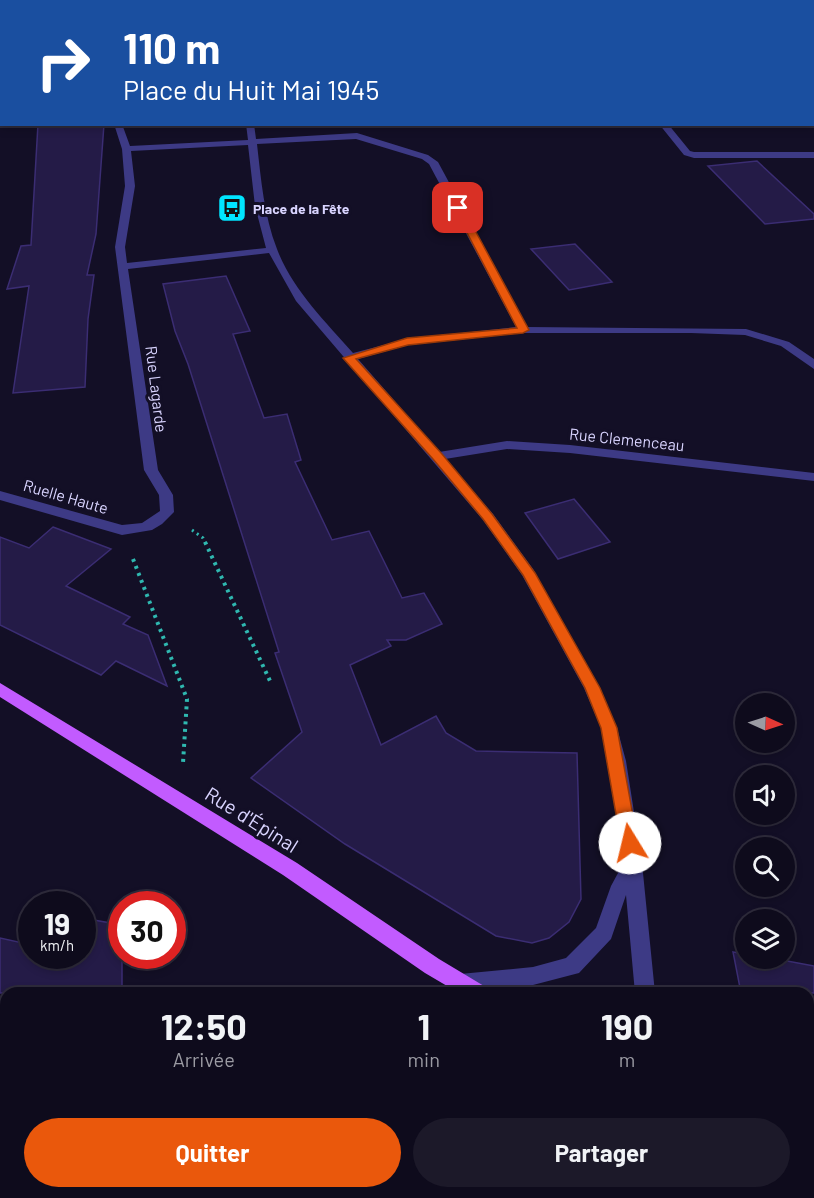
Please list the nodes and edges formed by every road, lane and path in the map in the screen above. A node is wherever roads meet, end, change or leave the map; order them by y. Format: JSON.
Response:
{"nodes":[{"id":1,"x":119,"y":126,"type":"edge"},
{"id":2,"x":250,"y":126,"type":"edge"},
{"id":3,"x":665,"y":126,"type":"edge"},
{"id":4,"x":252,"y":143,"type":"junction"},
{"id":5,"x":126,"y":149,"type":"junction"},
{"id":6,"x":814,"y":155,"type":"edge"},
{"id":7,"x":272,"y":250,"type":"junction"},
{"id":8,"x":125,"y":266,"type":"junction"},
{"id":9,"x":523,"y":330,"type":"junction"},
{"id":10,"x":349,"y":358,"type":"junction"},
{"id":11,"x":814,"y":365,"type":"edge"},
{"id":12,"x":437,"y":456,"type":"junction"},
{"id":13,"x":814,"y":477,"type":"edge"},
{"id":14,"x":0,"y":495,"type":"edge"},
{"id":15,"x":167,"y":513,"type":"junction"},
{"id":16,"x":122,"y":530,"type":"junction"},
{"id":17,"x":271,"y":683,"type":"dead end"},
{"id":18,"x":0,"y":689,"type":"edge"},
{"id":19,"x":180,"y":801,"type":"junction"},
{"id":20,"x":633,"y":863,"type":"junction"},
{"id":21,"x":467,"y":987,"type":"edge"},
{"id":22,"x":474,"y":987,"type":"edge"},
{"id":23,"x":644,"y":987,"type":"edge"}],
"edges":[{"from":1,"to":5,"type":"street","name":"Rue Lagarde"},
{"from":2,"to":4,"type":"street"},
{"from":3,"to":6,"type":"street"},
{"from":4,"to":5,"type":"street"},
{"from":4,"to":7,"type":"street"},
{"from":4,"to":9,"type":"street"},
{"from":5,"to":8,"type":"street","name":"Rue Lagarde"},
{"from":7,"to":8,"type":"street"},
{"from":7,"to":10,"type":"street"},
{"from":8,"to":15,"type":"street","name":"Rue Lagarde"},
{"from":9,"to":10,"type":"street"},
{"from":9,"to":11,"type":"street"},
{"from":10,"to":12,"type":"street"},
{"from":12,"to":13,"type":"street","name":"Rue Clemenceau"},
{"from":12,"to":20,"type":"street"},
{"from":14,"to":16,"type":"street","name":"Ruelle Haute"},
{"from":15,"to":16,"type":"street"},
{"from":15,"to":17,"type":"path"},
{"from":16,"to":19,"type":"path"},
{"from":18,"to":19,"type":"main road","name":"Rue d'Épinal"},
{"from":19,"to":21,"type":"main road","name":"Rue d'Épinal"},
{"from":20,"to":22,"type":"street"},
{"from":20,"to":23,"type":"street"}]}
